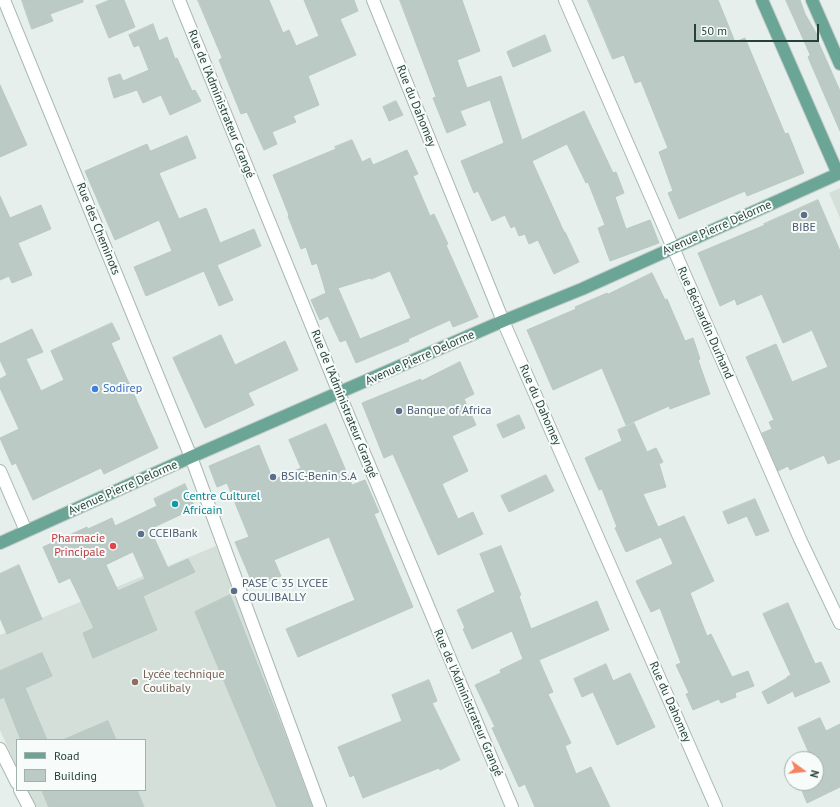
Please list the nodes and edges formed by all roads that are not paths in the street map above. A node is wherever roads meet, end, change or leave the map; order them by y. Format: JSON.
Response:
{"nodes":[{"id":1,"x":4,"y":0,"type":"edge"},
{"id":2,"x":179,"y":0,"type":"edge"},
{"id":3,"x":373,"y":0,"type":"edge"},
{"id":4,"x":565,"y":0,"type":"edge"},
{"id":5,"x":762,"y":0,"type":"edge"},
{"id":6,"x":812,"y":0,"type":"edge"},
{"id":7,"x":840,"y":64,"type":"edge"},
{"id":8,"x":839,"y":176,"type":"edge"},
{"id":9,"x":672,"y":248,"type":"junction"},
{"id":10,"x":503,"y":321,"type":"junction"},
{"id":11,"x":339,"y":393,"type":"junction"},
{"id":12,"x":191,"y":457,"type":"junction"},
{"id":13,"x":0,"y":471,"type":"edge"},
{"id":14,"x":26,"y":531,"type":"junction"},
{"id":15,"x":0,"y":543,"type":"edge"},
{"id":16,"x":840,"y":623,"type":"edge"},
{"id":17,"x":0,"y":749,"type":"edge"},
{"id":18,"x":16,"y":781,"type":"edge"},
{"id":19,"x":21,"y":791,"type":"edge"},
{"id":20,"x":29,"y":807,"type":"edge"},
{"id":21,"x":320,"y":807,"type":"edge"},
{"id":22,"x":512,"y":807,"type":"edge"},
{"id":23,"x":716,"y":807,"type":"edge"}],
"edges":[{"from":1,"to":12,"type":"street","name":"Rue des Cheminots"},
{"from":2,"to":11,"type":"street","name":"Rue de l'Administrateur Grangé"},
{"from":3,"to":10,"type":"street","name":"Rue du Dahomey"},
{"from":4,"to":9,"type":"street","name":"Rue Béchardin Durhand"},
{"from":5,"to":8,"type":"main road"},
{"from":6,"to":7,"type":"main road"},
{"from":8,"to":9,"type":"main road","name":"Avenue Pierre Delorme"},
{"from":9,"to":10,"type":"main road","name":"Avenue Pierre Delorme"},
{"from":9,"to":16,"type":"street","name":"Rue Béchardin Durhand"},
{"from":10,"to":11,"type":"main road","name":"Avenue Pierre Delorme"},
{"from":10,"to":23,"type":"street","name":"Rue du Dahomey"},
{"from":11,"to":12,"type":"main road","name":"Avenue Pierre Delorme"},
{"from":11,"to":22,"type":"street","name":"Rue de l'Administrateur Grangé"},
{"from":12,"to":14,"type":"main road","name":"Avenue Pierre Delorme"},
{"from":12,"to":21,"type":"street","name":"Rue des Cheminots"},
{"from":13,"to":14,"type":"street"},
{"from":14,"to":15,"type":"main road","name":"Avenue Pierre Delorme"},
{"from":17,"to":18,"type":"street"},
{"from":19,"to":20,"type":"street"}]}
